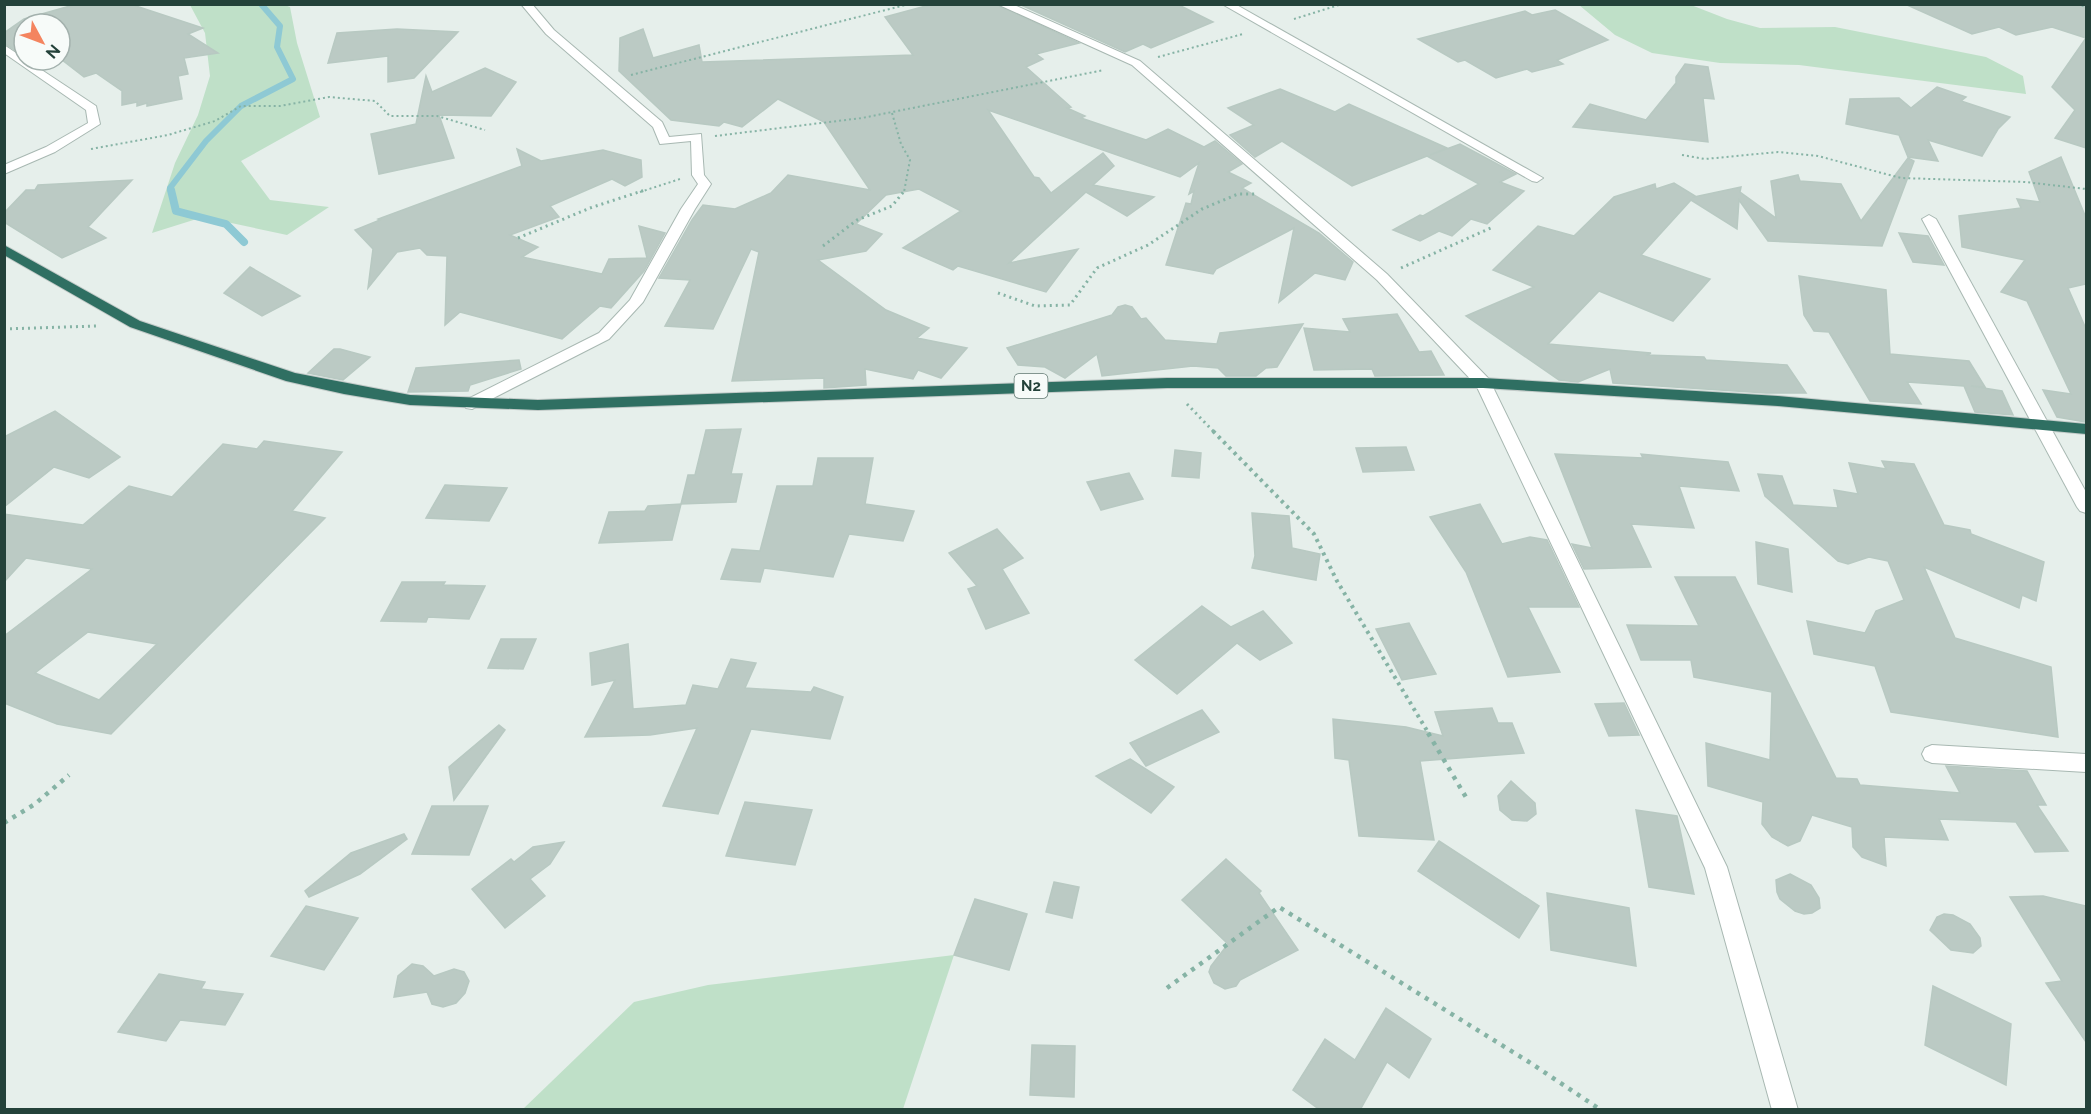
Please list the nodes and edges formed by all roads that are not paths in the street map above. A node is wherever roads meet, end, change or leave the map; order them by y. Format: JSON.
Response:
{"nodes":[{"id":1,"x":526,"y":4,"type":"edge"},
{"id":2,"x":1002,"y":4,"type":"edge"},
{"id":3,"x":1227,"y":4,"type":"edge"},
{"id":4,"x":4,"y":48,"type":"edge"},
{"id":5,"x":4,"y":170,"type":"edge"},
{"id":6,"x":1537,"y":178,"type":"dead end"},
{"id":7,"x":1929,"y":219,"type":"dead end"},
{"id":8,"x":4,"y":249,"type":"edge"},
{"id":9,"x":1483,"y":382,"type":"junction"},
{"id":10,"x":472,"y":404,"type":"junction"},
{"id":11,"x":2041,"y":423,"type":"junction"},
{"id":12,"x":2086,"y":429,"type":"edge"},
{"id":13,"x":2086,"y":507,"type":"edge"},
{"id":14,"x":1932,"y":754,"type":"dead end"},
{"id":15,"x":2086,"y":763,"type":"edge"},
{"id":16,"x":1785,"y":1110,"type":"edge"}],
"edges":[{"from":1,"to":10,"type":"street"},
{"from":2,"to":9,"type":"street"},
{"from":3,"to":6,"type":"street"},
{"from":4,"to":5,"type":"street"},
{"from":7,"to":11,"type":"street"},
{"from":8,"to":10,"type":"highway","number":"N2"},
{"from":9,"to":10,"type":"highway","number":"N2"},
{"from":9,"to":11,"type":"highway","number":"N2"},
{"from":9,"to":16,"type":"street"},
{"from":11,"to":12,"type":"highway","number":"N2"},
{"from":11,"to":13,"type":"street"},
{"from":14,"to":15,"type":"street"}]}
